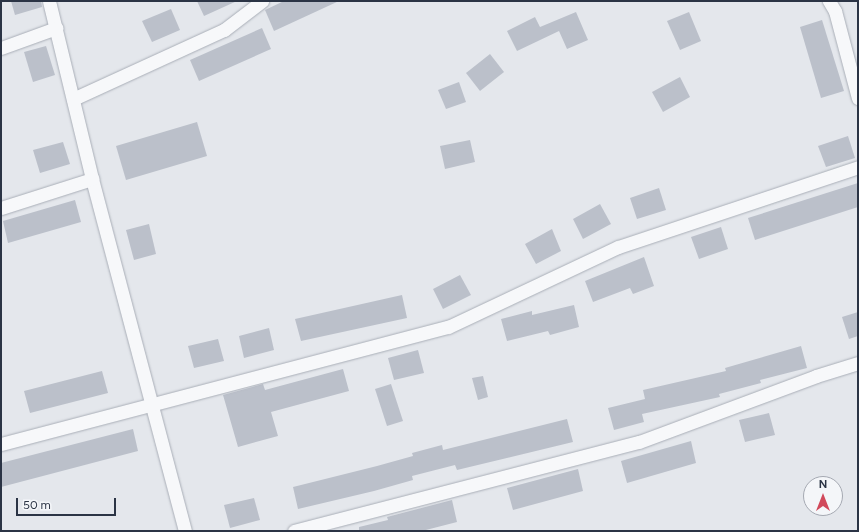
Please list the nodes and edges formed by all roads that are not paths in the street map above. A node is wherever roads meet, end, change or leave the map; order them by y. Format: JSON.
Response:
{"nodes":[{"id":1,"x":49,"y":1,"type":"edge"},
{"id":2,"x":262,"y":1,"type":"edge"},
{"id":3,"x":829,"y":1,"type":"edge"},
{"id":4,"x":56,"y":28,"type":"junction"},
{"id":5,"x":1,"y":48,"type":"edge"},
{"id":6,"x":858,"y":98,"type":"edge"},
{"id":7,"x":73,"y":99,"type":"junction"},
{"id":8,"x":858,"y":167,"type":"edge"},
{"id":9,"x":92,"y":179,"type":"junction"},
{"id":10,"x":1,"y":208,"type":"edge"},
{"id":11,"x":858,"y":363,"type":"edge"},
{"id":12,"x":153,"y":403,"type":"junction"},
{"id":13,"x":1,"y":444,"type":"edge"},
{"id":14,"x":185,"y":531,"type":"edge"},
{"id":15,"x":294,"y":531,"type":"edge"}],
"edges":[{"from":1,"to":4,"type":"street"},
{"from":2,"to":7,"type":"street"},
{"from":3,"to":6,"type":"street"},
{"from":4,"to":5,"type":"street"},
{"from":4,"to":7,"type":"street"},
{"from":7,"to":9,"type":"street"},
{"from":8,"to":12,"type":"street"},
{"from":9,"to":10,"type":"street"},
{"from":9,"to":12,"type":"street"},
{"from":11,"to":15,"type":"street"},
{"from":12,"to":13,"type":"street"},
{"from":12,"to":14,"type":"street"}]}
